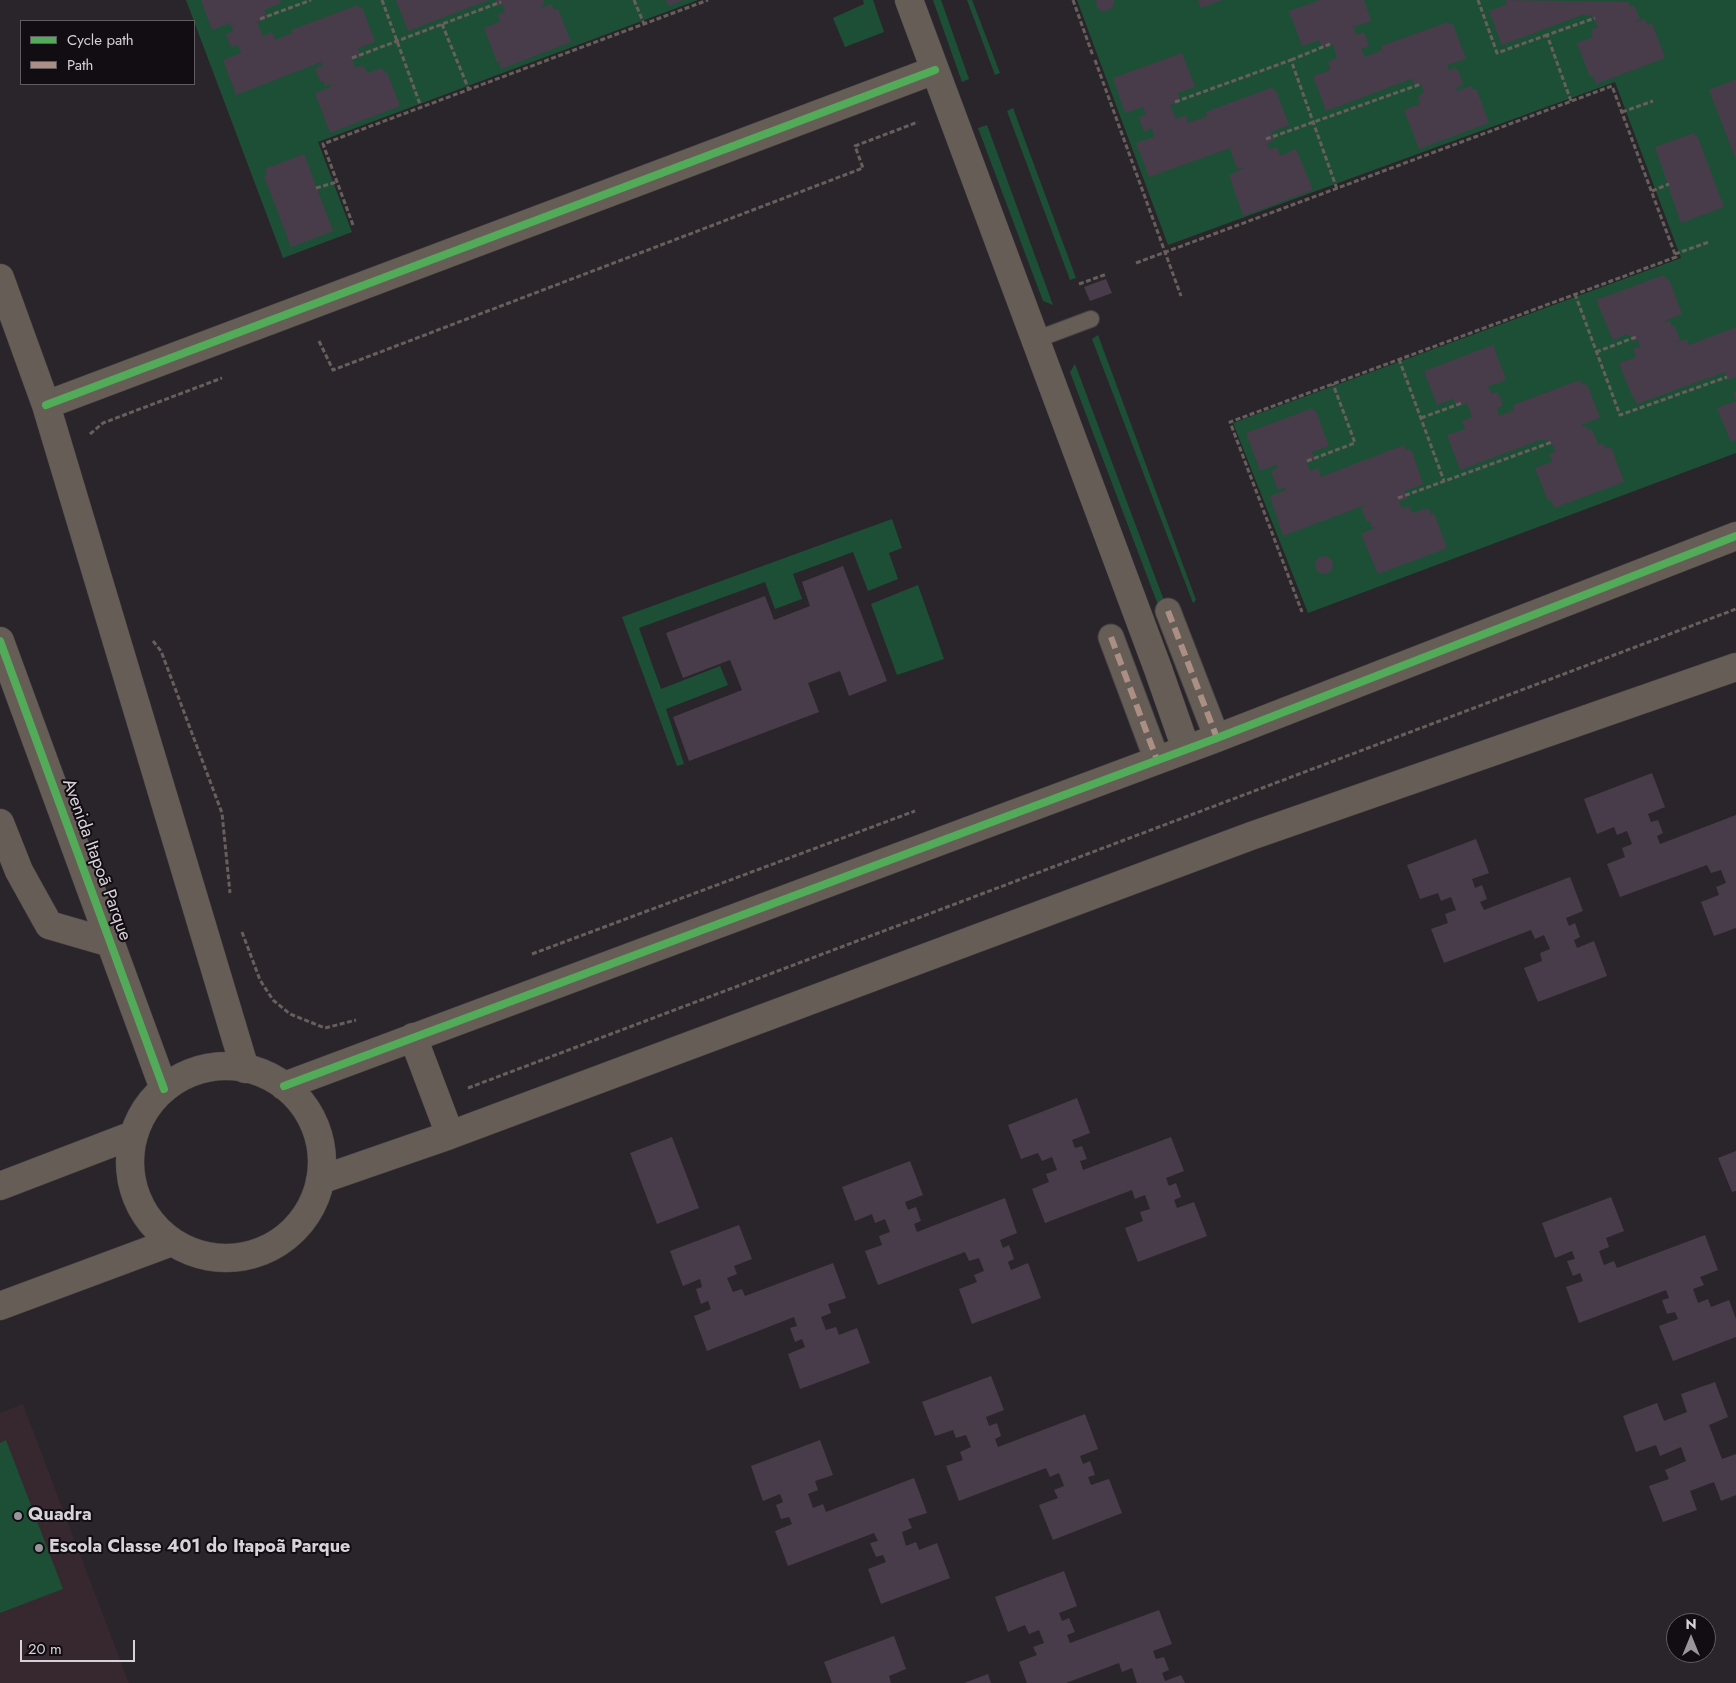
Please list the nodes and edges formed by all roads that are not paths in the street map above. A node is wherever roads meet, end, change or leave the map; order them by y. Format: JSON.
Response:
{"nodes":[{"id":1,"x":909,"y":0,"type":"edge"},
{"id":2,"x":935,"y":70,"type":"junction"},
{"id":3,"x":0,"y":278,"type":"edge"},
{"id":4,"x":1092,"y":319,"type":"dead end"},
{"id":5,"x":1035,"y":340,"type":"junction"},
{"id":6,"x":46,"y":405,"type":"junction"},
{"id":7,"x":1736,"y":536,"type":"edge"},
{"id":8,"x":1168,"y":611,"type":"dead end"},
{"id":9,"x":1110,"y":637,"type":"dead end"},
{"id":10,"x":0,"y":641,"type":"edge"},
{"id":11,"x":1736,"y":667,"type":"edge"},
{"id":12,"x":1217,"y":738,"type":"junction"},
{"id":13,"x":1186,"y":749,"type":"junction"},
{"id":14,"x":1157,"y":760,"type":"junction"},
{"id":15,"x":0,"y":823,"type":"edge"},
{"id":16,"x":111,"y":943,"type":"junction"},
{"id":17,"x":413,"y":1037,"type":"junction"},
{"id":18,"x":245,"y":1068,"type":"junction"},
{"id":19,"x":284,"y":1086,"type":"junction"},
{"id":20,"x":164,"y":1089,"type":"junction"},
{"id":21,"x":133,"y":1135,"type":"junction"},
{"id":22,"x":450,"y":1135,"type":"junction"},
{"id":23,"x":320,"y":1180,"type":"junction"},
{"id":24,"x":0,"y":1186,"type":"edge"},
{"id":25,"x":172,"y":1242,"type":"junction"},
{"id":26,"x":0,"y":1306,"type":"edge"}],
"edges":[{"from":1,"to":2,"type":"street"},
{"from":2,"to":5,"type":"street"},
{"from":2,"to":6,"type":"street"},
{"from":3,"to":6,"type":"street"},
{"from":4,"to":5,"type":"lane"},
{"from":5,"to":13,"type":"street"},
{"from":6,"to":18,"type":"street"},
{"from":7,"to":12,"type":"street"},
{"from":8,"to":12,"type":"street"},
{"from":9,"to":14,"type":"street"},
{"from":10,"to":16,"type":"street","name":"Avenida Itapoã Parque"},
{"from":11,"to":22,"type":"street"},
{"from":12,"to":13,"type":"street"},
{"from":13,"to":14,"type":"street"},
{"from":14,"to":17,"type":"street"},
{"from":15,"to":16,"type":"street"},
{"from":16,"to":20,"type":"street","name":"Avenida Itapoã Parque"},
{"from":17,"to":19,"type":"street"},
{"from":17,"to":22,"type":"street"},
{"from":18,"to":19,"type":"street"},
{"from":18,"to":20,"type":"street"},
{"from":19,"to":23,"type":"street"},
{"from":20,"to":21,"type":"street"},
{"from":21,"to":24,"type":"street"},
{"from":21,"to":25,"type":"street"},
{"from":22,"to":23,"type":"street"},
{"from":23,"to":25,"type":"street"},
{"from":25,"to":26,"type":"street"}]}
